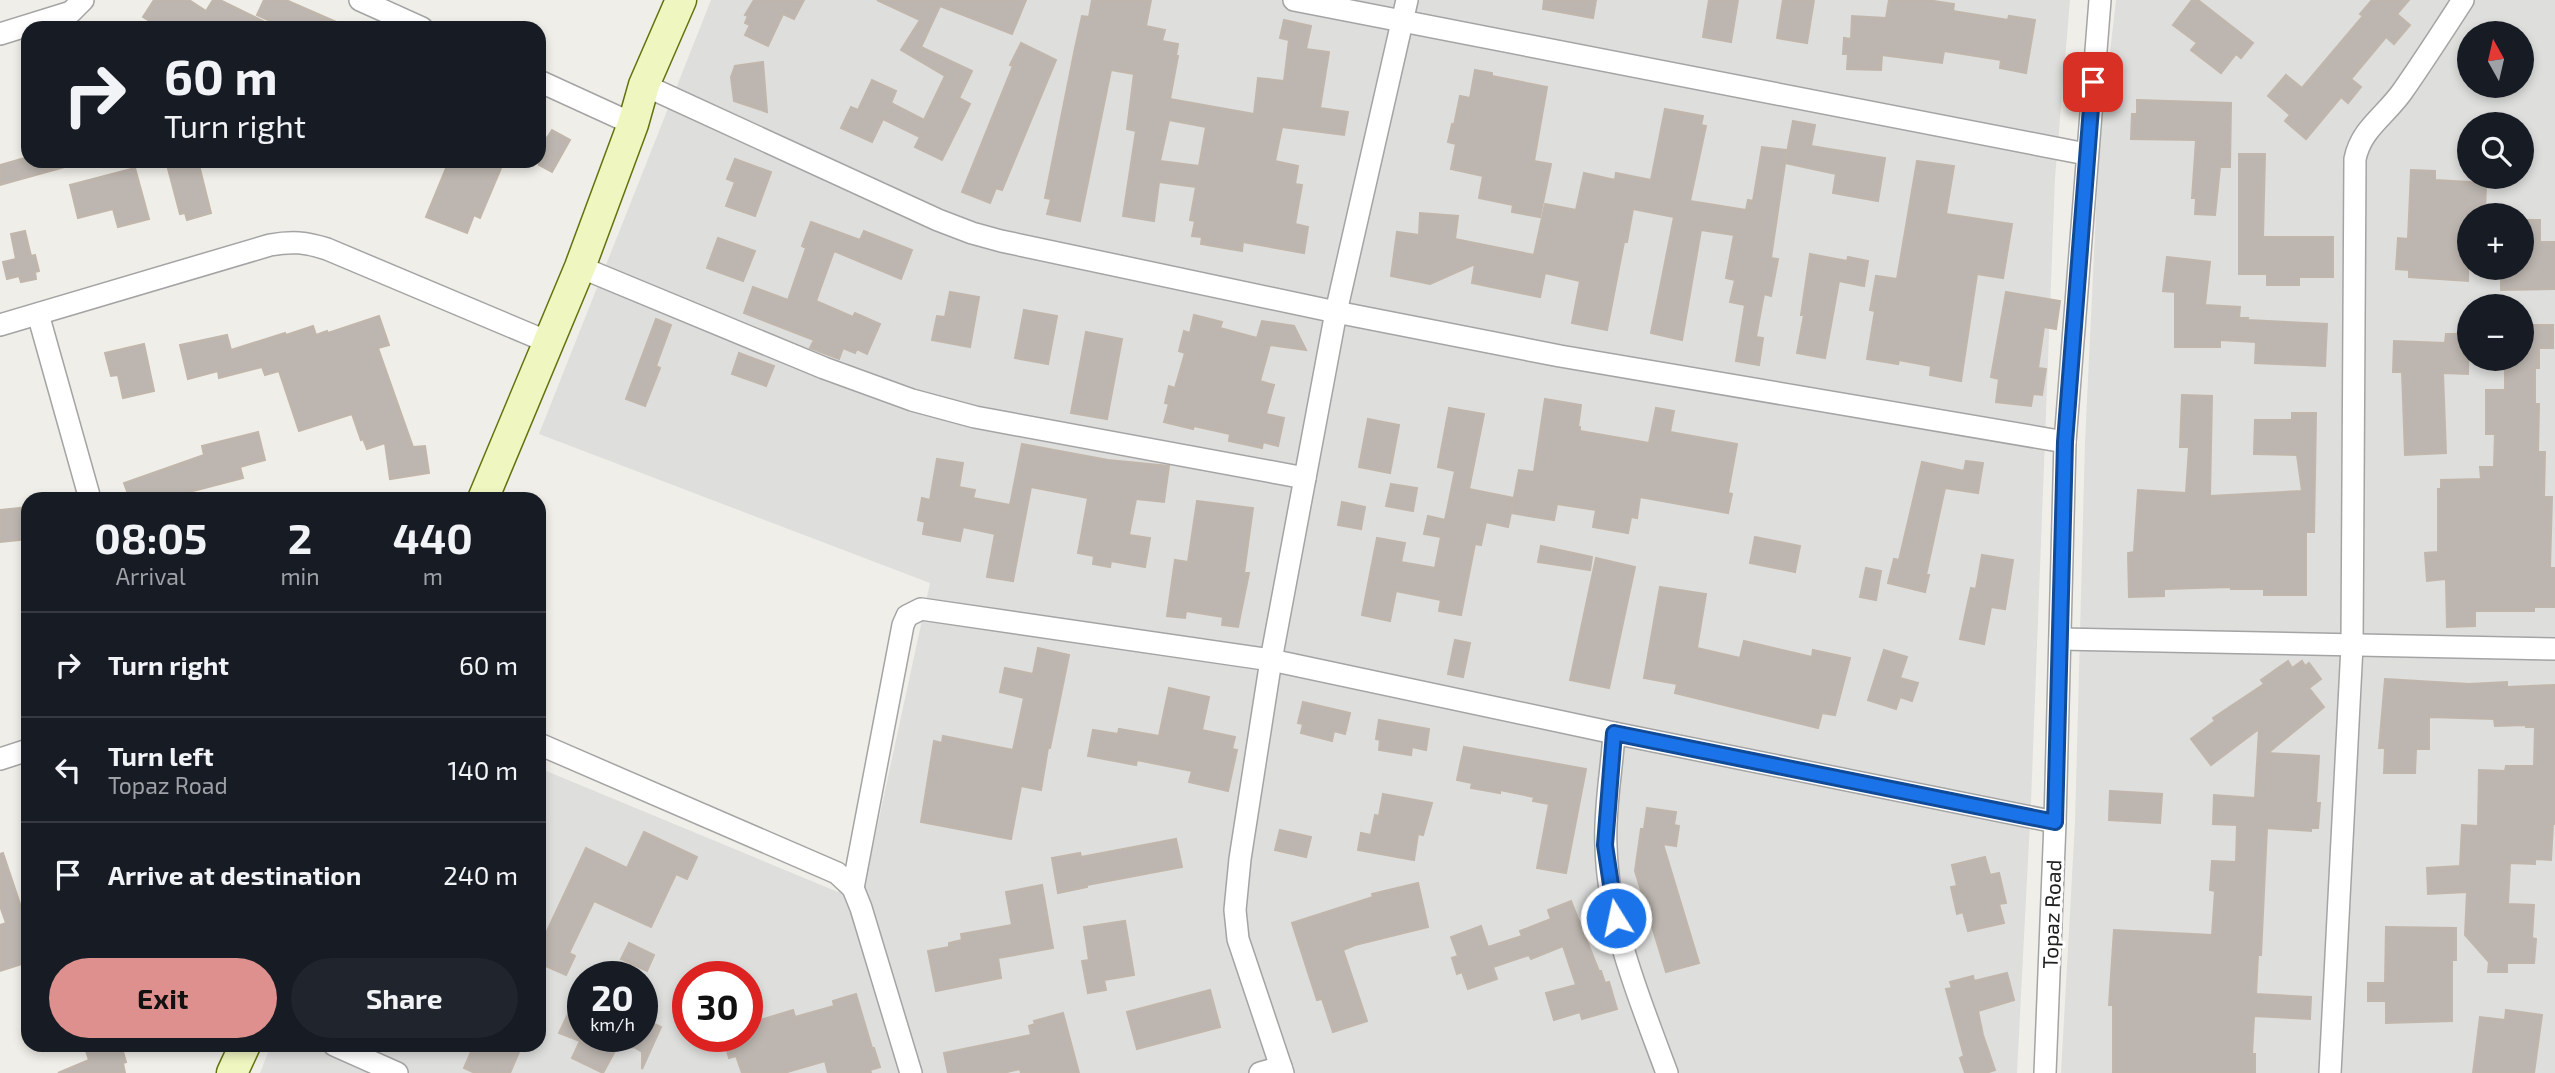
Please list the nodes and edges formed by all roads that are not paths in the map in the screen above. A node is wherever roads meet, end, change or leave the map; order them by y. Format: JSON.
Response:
{"nodes":[{"id":1,"x":83,"y":0,"type":"edge"},
{"id":2,"x":360,"y":0,"type":"edge"},
{"id":3,"x":681,"y":0,"type":"edge"},
{"id":4,"x":1294,"y":0,"type":"edge"},
{"id":5,"x":1407,"y":0,"type":"edge"},
{"id":6,"x":2100,"y":0,"type":"edge"},
{"id":7,"x":2463,"y":0,"type":"edge"},
{"id":8,"x":42,"y":21,"type":"edge"},
{"id":9,"x":406,"y":21,"type":"edge"},
{"id":10,"x":1403,"y":22,"type":"junction"},
{"id":11,"x":21,"y":27,"type":"edge"},
{"id":12,"x":0,"y":34,"type":"edge"},
{"id":13,"x":546,"y":84,"type":"edge"},
{"id":14,"x":644,"y":85,"type":"junction"},
{"id":15,"x":633,"y":124,"type":"junction"},
{"id":16,"x":2086,"y":155,"type":"junction"},
{"id":17,"x":580,"y":267,"type":"junction"},
{"id":18,"x":1336,"y":312,"type":"junction"},
{"id":19,"x":38,"y":314,"type":"junction"},
{"id":20,"x":0,"y":326,"type":"edge"},
{"id":21,"x":548,"y":342,"type":"junction"},
{"id":22,"x":2065,"y":442,"type":"junction"},
{"id":23,"x":1305,"y":478,"type":"junction"},
{"id":24,"x":88,"y":492,"type":"edge"},
{"id":25,"x":486,"y":492,"type":"edge"},
{"id":26,"x":2060,"y":639,"type":"junction"},
{"id":27,"x":2352,"y":646,"type":"junction"},
{"id":28,"x":2555,"y":649,"type":"edge"},
{"id":29,"x":1271,"y":660,"type":"junction"},
{"id":30,"x":1614,"y":733,"type":"junction"},
{"id":31,"x":546,"y":747,"type":"edge"},
{"id":32,"x":21,"y":752,"type":"edge"},
{"id":33,"x":0,"y":759,"type":"edge"},
{"id":34,"x":2055,"y":822,"type":"junction"},
{"id":35,"x":853,"y":888,"type":"junction"},
{"id":36,"x":242,"y":1052,"type":"edge"},
{"id":37,"x":350,"y":1052,"type":"edge"},
{"id":38,"x":1275,"y":1071,"type":"edge"},
{"id":39,"x":232,"y":1073,"type":"edge"},
{"id":40,"x":397,"y":1073,"type":"edge"},
{"id":41,"x":911,"y":1073,"type":"edge"},
{"id":42,"x":1667,"y":1073,"type":"edge"},
{"id":43,"x":2045,"y":1073,"type":"edge"},
{"id":44,"x":2330,"y":1073,"type":"edge"}],
"edges":[{"from":1,"to":8,"type":"street"},
{"from":2,"to":9,"type":"street"},
{"from":3,"to":14,"type":"street"},
{"from":4,"to":10,"type":"street"},
{"from":5,"to":10,"type":"street"},
{"from":6,"to":16,"type":"street","name":"Topaz Road"},
{"from":7,"to":27,"type":"street"},
{"from":10,"to":16,"type":"street"},
{"from":10,"to":18,"type":"street"},
{"from":11,"to":12,"type":"street"},
{"from":13,"to":15,"type":"street"},
{"from":14,"to":15,"type":"street"},
{"from":14,"to":18,"type":"street"},
{"from":15,"to":17,"type":"street"},
{"from":16,"to":22,"type":"street","name":"Topaz Road"},
{"from":17,"to":21,"type":"street"},
{"from":17,"to":23,"type":"street"},
{"from":18,"to":22,"type":"street"},
{"from":18,"to":23,"type":"street"},
{"from":19,"to":20,"type":"street"},
{"from":19,"to":21,"type":"street"},
{"from":19,"to":24,"type":"street"},
{"from":21,"to":25,"type":"street"},
{"from":22,"to":26,"type":"street","name":"Topaz Road"},
{"from":23,"to":29,"type":"street"},
{"from":26,"to":27,"type":"street"},
{"from":26,"to":34,"type":"street","name":"Topaz Road"},
{"from":27,"to":28,"type":"street"},
{"from":27,"to":44,"type":"street"},
{"from":29,"to":30,"type":"street"},
{"from":29,"to":35,"type":"street"},
{"from":29,"to":38,"type":"street"},
{"from":30,"to":34,"type":"street"},
{"from":30,"to":42,"type":"street"},
{"from":31,"to":35,"type":"street"},
{"from":32,"to":33,"type":"street"},
{"from":34,"to":43,"type":"street","name":"Topaz Road"},
{"from":35,"to":41,"type":"street"},
{"from":36,"to":39,"type":"street"},
{"from":37,"to":40,"type":"street"}]}
